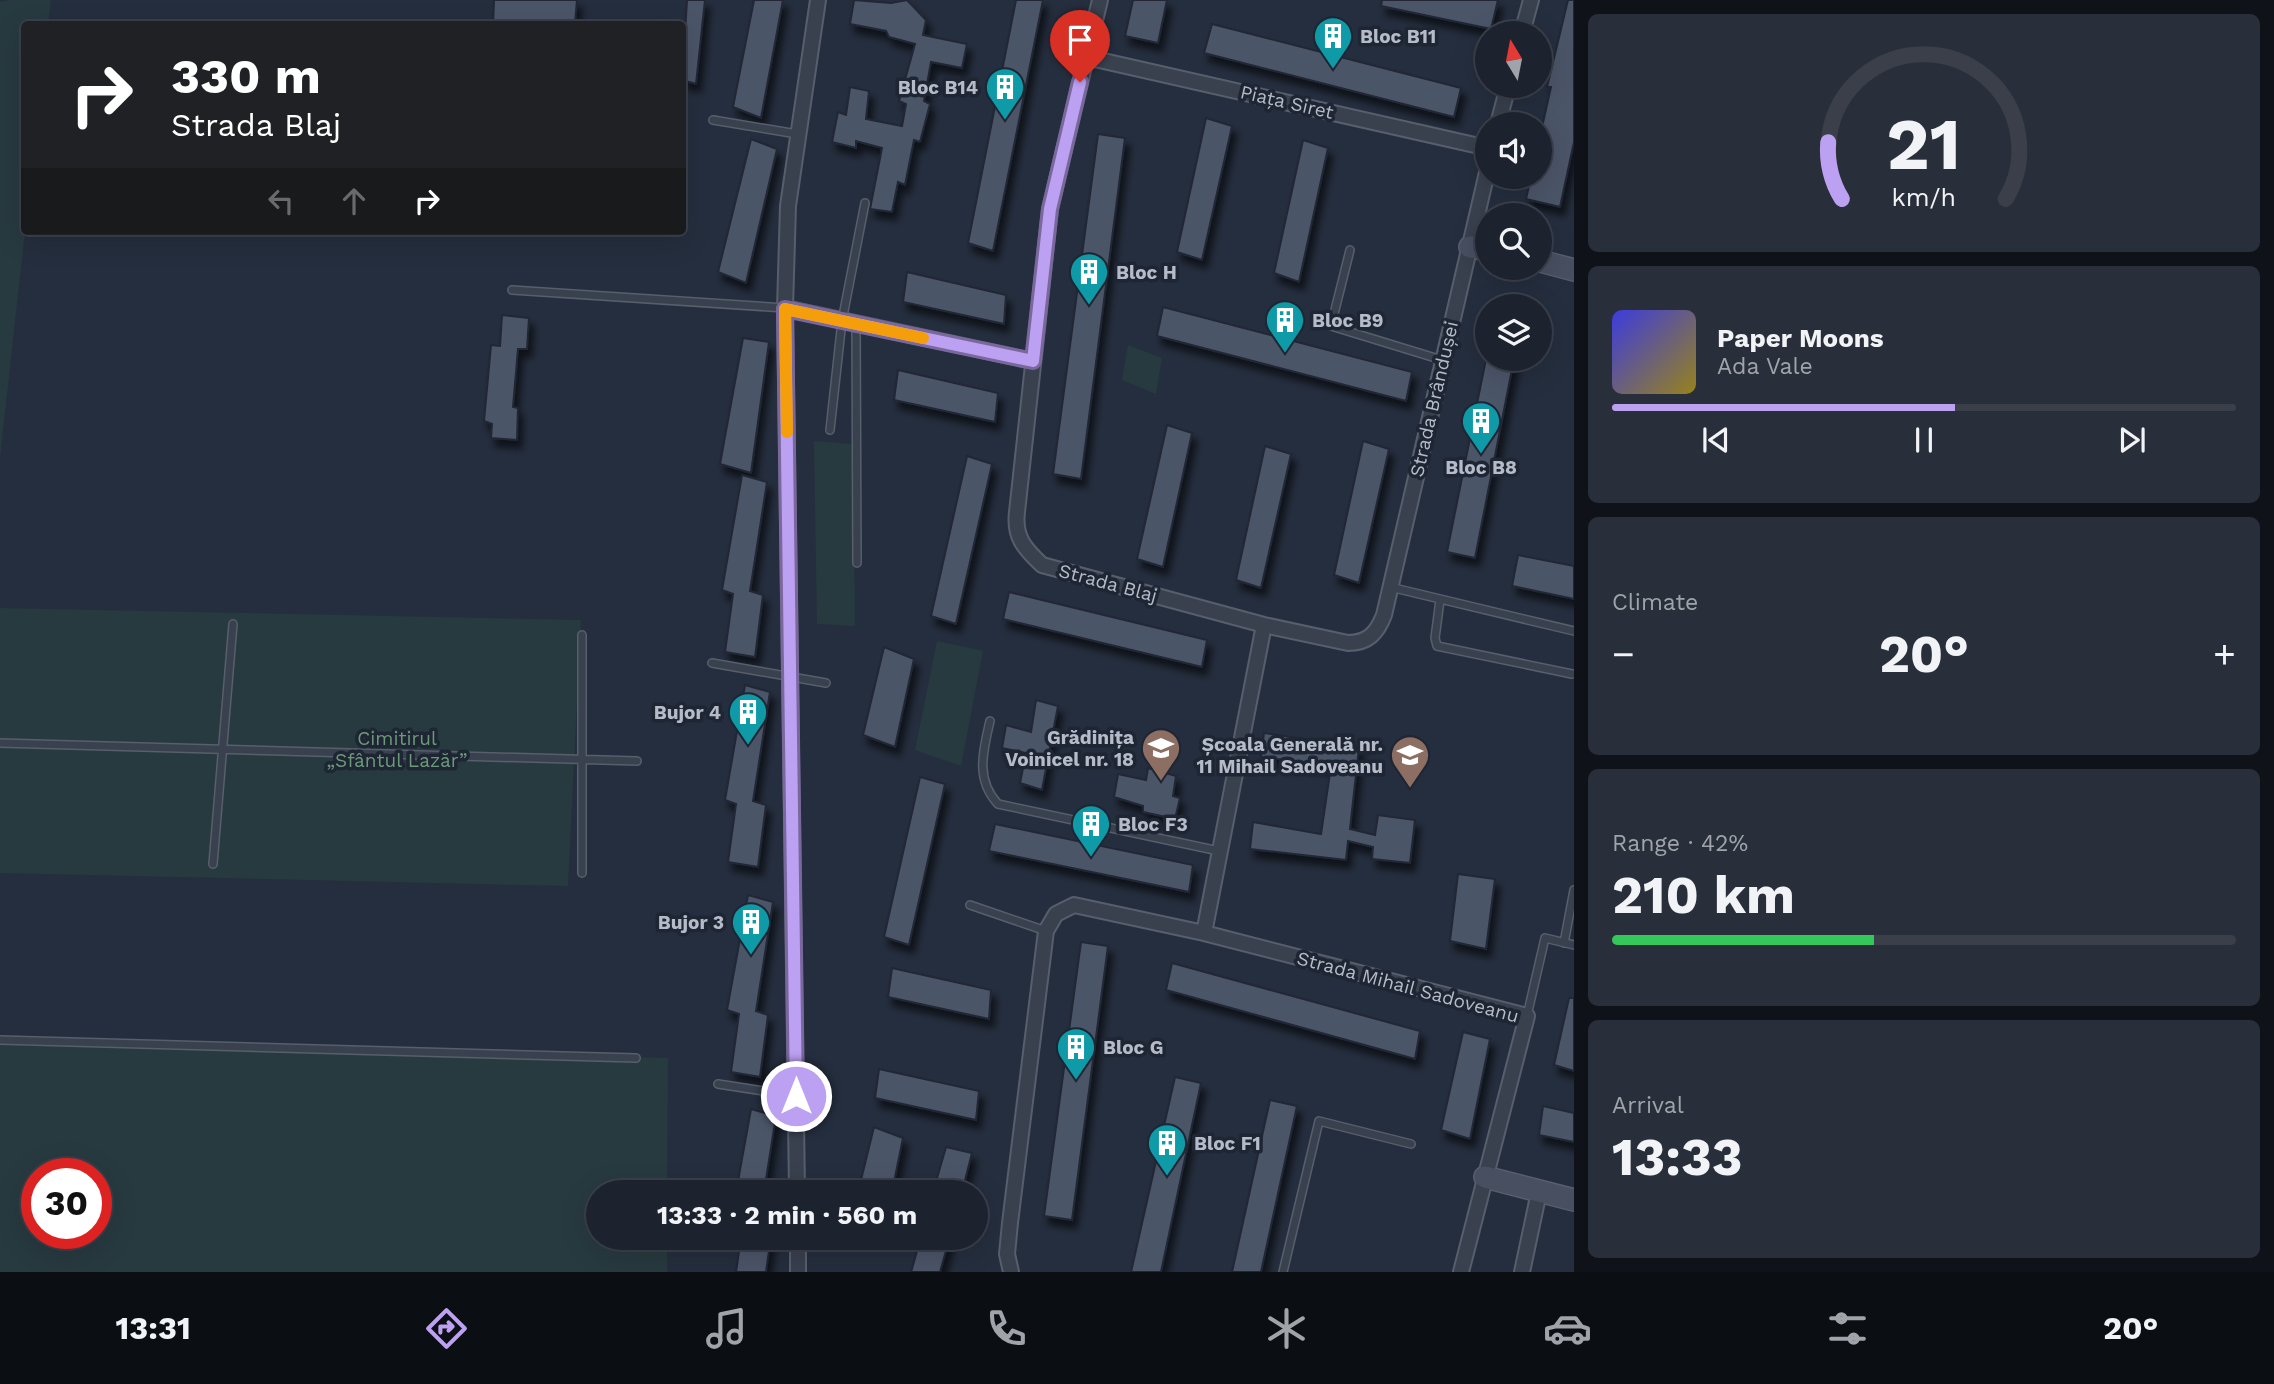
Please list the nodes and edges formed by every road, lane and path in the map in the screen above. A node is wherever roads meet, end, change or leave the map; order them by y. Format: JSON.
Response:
{"nodes":[{"id":1,"x":818,"y":0,"type":"edge"},
{"id":2,"x":1100,"y":0,"type":"edge"},
{"id":3,"x":1531,"y":0,"type":"edge"},
{"id":4,"x":1525,"y":21,"type":"edge"},
{"id":5,"x":1086,"y":57,"type":"junction"},
{"id":6,"x":713,"y":120,"type":"dead end"},
{"id":7,"x":797,"y":134,"type":"junction"},
{"id":8,"x":1475,"y":145,"type":"edge"},
{"id":9,"x":865,"y":203,"type":"dead end"},
{"id":10,"x":1350,"y":250,"type":"dead end"},
{"id":11,"x":1475,"y":260,"type":"edge"},
{"id":12,"x":1552,"y":264,"type":"edge"},
{"id":13,"x":1574,"y":270,"type":"edge"},
{"id":14,"x":512,"y":290,"type":"dead end"},
{"id":15,"x":785,"y":309,"type":"junction"},
{"id":16,"x":849,"y":322,"type":"junction"},
{"id":17,"x":1442,"y":360,"type":"junction"},
{"id":18,"x":1033,"y":361,"type":"junction"},
{"id":19,"x":830,"y":430,"type":"dead end"},
{"id":20,"x":857,"y":563,"type":"dead end"},
{"id":21,"x":1389,"y":587,"type":"junction"},
{"id":22,"x":1440,"y":600,"type":"junction"},
{"id":23,"x":233,"y":624,"type":"dead end"},
{"id":24,"x":1264,"y":625,"type":"junction"},
{"id":25,"x":1379,"y":629,"type":"joint"},
{"id":26,"x":1574,"y":631,"type":"edge"},
{"id":27,"x":582,"y":635,"type":"dead end"},
{"id":28,"x":712,"y":663,"type":"dead end"},
{"id":29,"x":1572,"y":674,"type":"dead end"},
{"id":30,"x":790,"y":678,"type":"junction"},
{"id":31,"x":827,"y":683,"type":"dead end"},
{"id":32,"x":990,"y":721,"type":"dead end"},
{"id":33,"x":0,"y":743,"type":"edge"},
{"id":34,"x":223,"y":749,"type":"junction"},
{"id":35,"x":582,"y":759,"type":"junction"},
{"id":36,"x":637,"y":761,"type":"dead end"},
{"id":37,"x":1219,"y":851,"type":"junction"},
{"id":38,"x":214,"y":864,"type":"dead end"},
{"id":39,"x":582,"y":873,"type":"dead end"},
{"id":40,"x":1574,"y":890,"type":"edge"},
{"id":41,"x":970,"y":905,"type":"dead end"},
{"id":42,"x":1046,"y":931,"type":"junction"},
{"id":43,"x":1204,"y":933,"type":"junction"},
{"id":44,"x":1564,"y":943,"type":"junction"},
{"id":45,"x":1574,"y":945,"type":"edge"},
{"id":46,"x":1527,"y":1016,"type":"junction"},
{"id":47,"x":0,"y":1040,"type":"edge"},
{"id":48,"x":636,"y":1058,"type":"dead end"},
{"id":49,"x":718,"y":1084,"type":"dead end"},
{"id":50,"x":796,"y":1096,"type":"junction"},
{"id":51,"x":1412,"y":1144,"type":"dead end"},
{"id":52,"x":1485,"y":1177,"type":"junction"},
{"id":53,"x":797,"y":1180,"type":"edge"},
{"id":54,"x":1539,"y":1192,"type":"junction"},
{"id":55,"x":1574,"y":1200,"type":"edge"},
{"id":56,"x":798,"y":1250,"type":"edge"},
{"id":57,"x":798,"y":1272,"type":"edge"},
{"id":58,"x":1011,"y":1272,"type":"edge"},
{"id":59,"x":1283,"y":1272,"type":"edge"},
{"id":60,"x":1461,"y":1272,"type":"edge"},
{"id":61,"x":1522,"y":1272,"type":"edge"}],
"edges":[{"from":1,"to":7,"type":"street"},
{"from":2,"to":5,"type":"street","name":"Strada Blaj"},
{"from":3,"to":4,"type":"street"},
{"from":5,"to":8,"type":"street","name":"Piața Siret"},
{"from":5,"to":18,"type":"street","name":"Strada Blaj"},
{"from":6,"to":7,"type":"lane"},
{"from":7,"to":15,"type":"street"},
{"from":9,"to":16,"type":"lane"},
{"from":10,"to":17,"type":"lane"},
{"from":11,"to":17,"type":"street","name":"Strada Brândușei"},
{"from":12,"to":13,"type":"street"},
{"from":14,"to":15,"type":"lane"},
{"from":15,"to":16,"type":"street"},
{"from":15,"to":30,"type":"street"},
{"from":16,"to":18,"type":"street"},
{"from":16,"to":19,"type":"lane"},
{"from":16,"to":20,"type":"lane"},
{"from":17,"to":21,"type":"street","name":"Strada Brândușei"},
{"from":18,"to":24,"type":"street","name":"Strada Blaj"},
{"from":21,"to":22,"type":"lane"},
{"from":21,"to":25,"type":"street","name":"Strada Brândușei"},
{"from":22,"to":26,"type":"lane"},
{"from":22,"to":29,"type":"lane"},
{"from":23,"to":34,"type":"lane"},
{"from":24,"to":25,"type":"street","name":"Strada Blaj"},
{"from":24,"to":37,"type":"street"},
{"from":27,"to":35,"type":"lane"},
{"from":28,"to":30,"type":"lane"},
{"from":30,"to":31,"type":"lane"},
{"from":30,"to":50,"type":"street"},
{"from":32,"to":37,"type":"lane"},
{"from":33,"to":34,"type":"lane"},
{"from":34,"to":35,"type":"lane"},
{"from":34,"to":38,"type":"lane"},
{"from":35,"to":36,"type":"lane"},
{"from":35,"to":39,"type":"lane"},
{"from":37,"to":43,"type":"street"},
{"from":40,"to":44,"type":"lane"},
{"from":41,"to":42,"type":"lane"},
{"from":42,"to":43,"type":"street","name":"Strada Mihail Sadoveanu"},
{"from":42,"to":58,"type":"street"},
{"from":43,"to":46,"type":"street","name":"Strada Mihail Sadoveanu"},
{"from":44,"to":45,"type":"lane"},
{"from":44,"to":46,"type":"lane"},
{"from":46,"to":52,"type":"street","name":"Strada Mihail Sadoveanu"},
{"from":47,"to":48,"type":"lane"},
{"from":49,"to":50,"type":"lane"},
{"from":50,"to":53,"type":"street"},
{"from":51,"to":59,"type":"lane"},
{"from":52,"to":54,"type":"street"},
{"from":52,"to":60,"type":"street","name":"Strada Mihail Sadoveanu"},
{"from":54,"to":55,"type":"street"},
{"from":54,"to":61,"type":"street"},
{"from":56,"to":57,"type":"street"}]}
